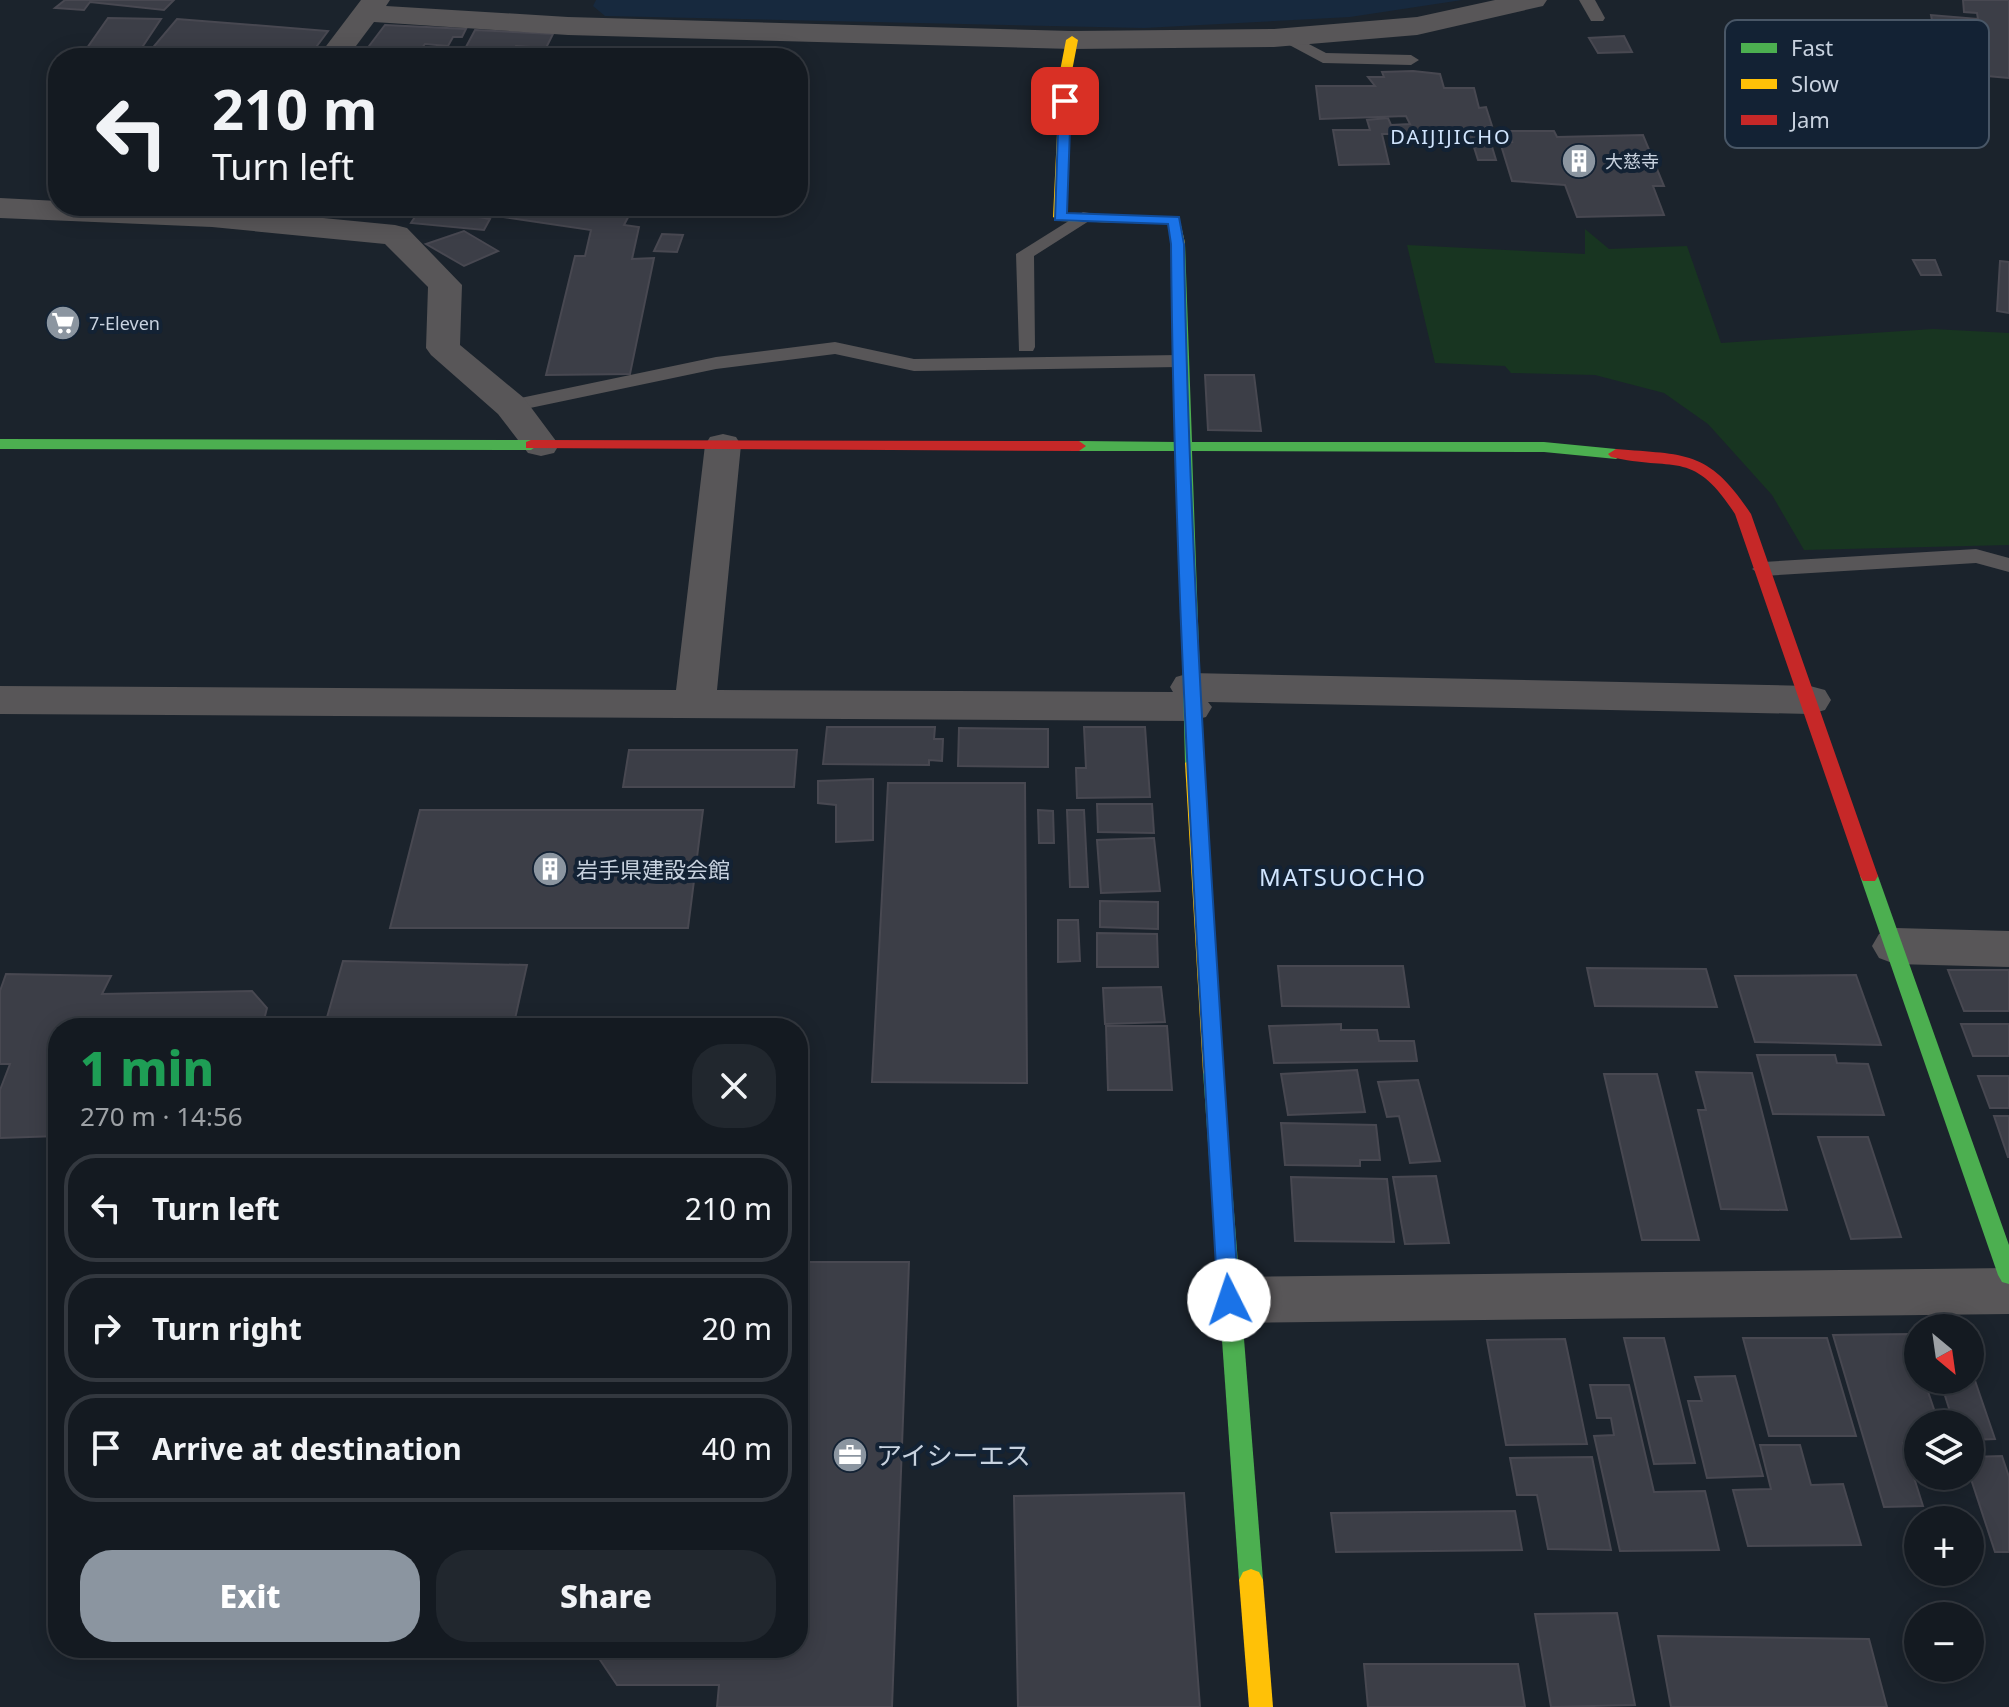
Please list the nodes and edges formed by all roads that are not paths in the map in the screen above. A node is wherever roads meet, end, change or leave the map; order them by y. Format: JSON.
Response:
{"nodes":[{"id":1,"x":1533,"y":0,"type":"edge"},
{"id":2,"x":1587,"y":0,"type":"edge"},
{"id":3,"x":371,"y":6,"type":"edge"},
{"id":4,"x":573,"y":13,"type":"edge"},
{"id":5,"x":1597,"y":18,"type":"dead end"},
{"id":6,"x":1286,"y":37,"type":"junction"},
{"id":7,"x":1072,"y":40,"type":"junction"},
{"id":8,"x":340,"y":48,"type":"edge"},
{"id":9,"x":1411,"y":60,"type":"dead end"},
{"id":10,"x":48,"y":215,"type":"edge"},
{"id":11,"x":6,"y":216,"type":"edge"},
{"id":12,"x":253,"y":216,"type":"edge"},
{"id":13,"x":1083,"y":217,"type":"junction"},
{"id":14,"x":1026,"y":347,"type":"dead end"},
{"id":15,"x":1179,"y":361,"type":"junction"},
{"id":16,"x":511,"y":406,"type":"junction"},
{"id":17,"x":0,"y":444,"type":"edge"},
{"id":18,"x":1180,"y":444,"type":"junction"},
{"id":19,"x":541,"y":445,"type":"junction"},
{"id":20,"x":723,"y":445,"type":"junction"},
{"id":21,"x":2009,"y":565,"type":"edge"},
{"id":22,"x":1763,"y":569,"type":"junction"},
{"id":23,"x":1190,"y":697,"type":"junction"},
{"id":24,"x":0,"y":700,"type":"edge"},
{"id":25,"x":1810,"y":700,"type":"junction"},
{"id":26,"x":695,"y":704,"type":"junction"},
{"id":27,"x":1895,"y":946,"type":"junction"},
{"id":28,"x":2009,"y":949,"type":"edge"},
{"id":29,"x":2009,"y":1275,"type":"edge"},
{"id":30,"x":2009,"y":1291,"type":"edge"},
{"id":31,"x":1229,"y":1300,"type":"junction"},
{"id":32,"x":1261,"y":1707,"type":"edge"}],
"edges":[{"from":1,"to":6,"type":"street"},
{"from":2,"to":5,"type":"lane"},
{"from":3,"to":4,"type":"street"},
{"from":3,"to":8,"type":"street"},
{"from":4,"to":7,"type":"street"},
{"from":6,"to":7,"type":"street"},
{"from":6,"to":9,"type":"lane"},
{"from":7,"to":13,"type":"street"},
{"from":10,"to":11,"type":"street"},
{"from":12,"to":16,"type":"street"},
{"from":13,"to":14,"type":"lane"},
{"from":13,"to":15,"type":"street"},
{"from":15,"to":16,"type":"lane"},
{"from":15,"to":18,"type":"street"},
{"from":16,"to":19,"type":"street"},
{"from":17,"to":19,"type":"street"},
{"from":18,"to":20,"type":"street"},
{"from":18,"to":22,"type":"street"},
{"from":18,"to":23,"type":"street"},
{"from":19,"to":20,"type":"street"},
{"from":20,"to":26,"type":"street"},
{"from":21,"to":22,"type":"lane"},
{"from":22,"to":25,"type":"street"},
{"from":23,"to":25,"type":"street"},
{"from":23,"to":26,"type":"street"},
{"from":23,"to":31,"type":"street"},
{"from":24,"to":26,"type":"street"},
{"from":25,"to":27,"type":"street"},
{"from":27,"to":28,"type":"street"},
{"from":27,"to":29,"type":"street"},
{"from":30,"to":31,"type":"street"},
{"from":31,"to":32,"type":"street"}]}
